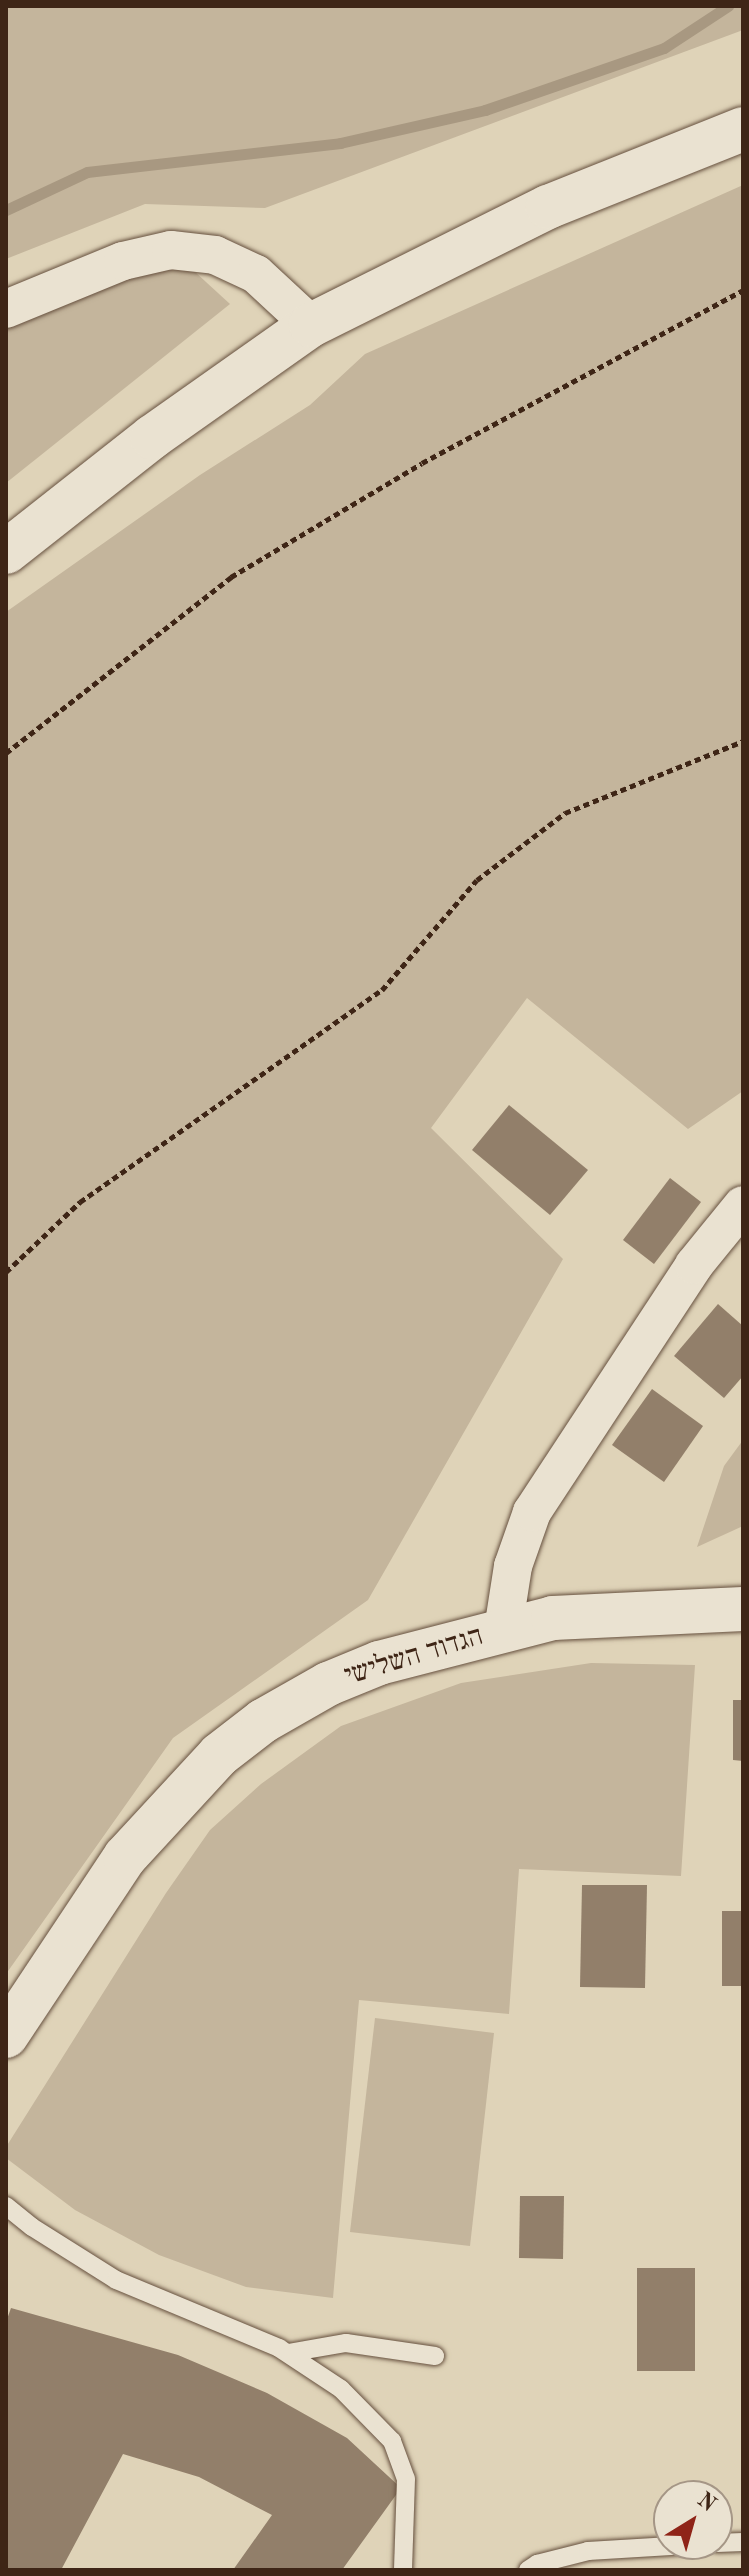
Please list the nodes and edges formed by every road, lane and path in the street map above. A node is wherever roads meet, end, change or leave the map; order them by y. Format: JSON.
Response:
{"nodes":[{"id":1,"x":743,"y":129,"type":"edge"},
{"id":2,"x":743,"y":290,"type":"edge"},
{"id":3,"x":6,"y":309,"type":"edge"},
{"id":4,"x":311,"y":325,"type":"junction"},
{"id":5,"x":6,"y":552,"type":"edge"},
{"id":6,"x":743,"y":741,"type":"edge"},
{"id":7,"x":6,"y":753,"type":"edge"},
{"id":8,"x":743,"y":1205,"type":"edge"},
{"id":9,"x":6,"y":1272,"type":"edge"},
{"id":10,"x":743,"y":1609,"type":"edge"},
{"id":11,"x":503,"y":1630,"type":"junction"},
{"id":12,"x":6,"y":2036,"type":"edge"},
{"id":13,"x":6,"y":2206,"type":"edge"},
{"id":14,"x":288,"y":2353,"type":"junction"},
{"id":15,"x":435,"y":2356,"type":"dead end"},
{"id":16,"x":653,"y":2547,"type":"edge"},
{"id":17,"x":403,"y":2570,"type":"edge"},
{"id":18,"x":528,"y":2570,"type":"edge"}],
"edges":[{"from":1,"to":4,"type":"street"},
{"from":2,"to":7,"type":"path"},
{"from":3,"to":4,"type":"street"},
{"from":4,"to":5,"type":"street"},
{"from":6,"to":9,"type":"path"},
{"from":8,"to":11,"type":"street"},
{"from":10,"to":11,"type":"street","name":"הגדוד השלישי"},
{"from":11,"to":12,"type":"street","name":"הגדוד השלישי"},
{"from":13,"to":14,"type":"lane"},
{"from":14,"to":15,"type":"lane"},
{"from":14,"to":17,"type":"lane"},
{"from":16,"to":18,"type":"lane"}]}
